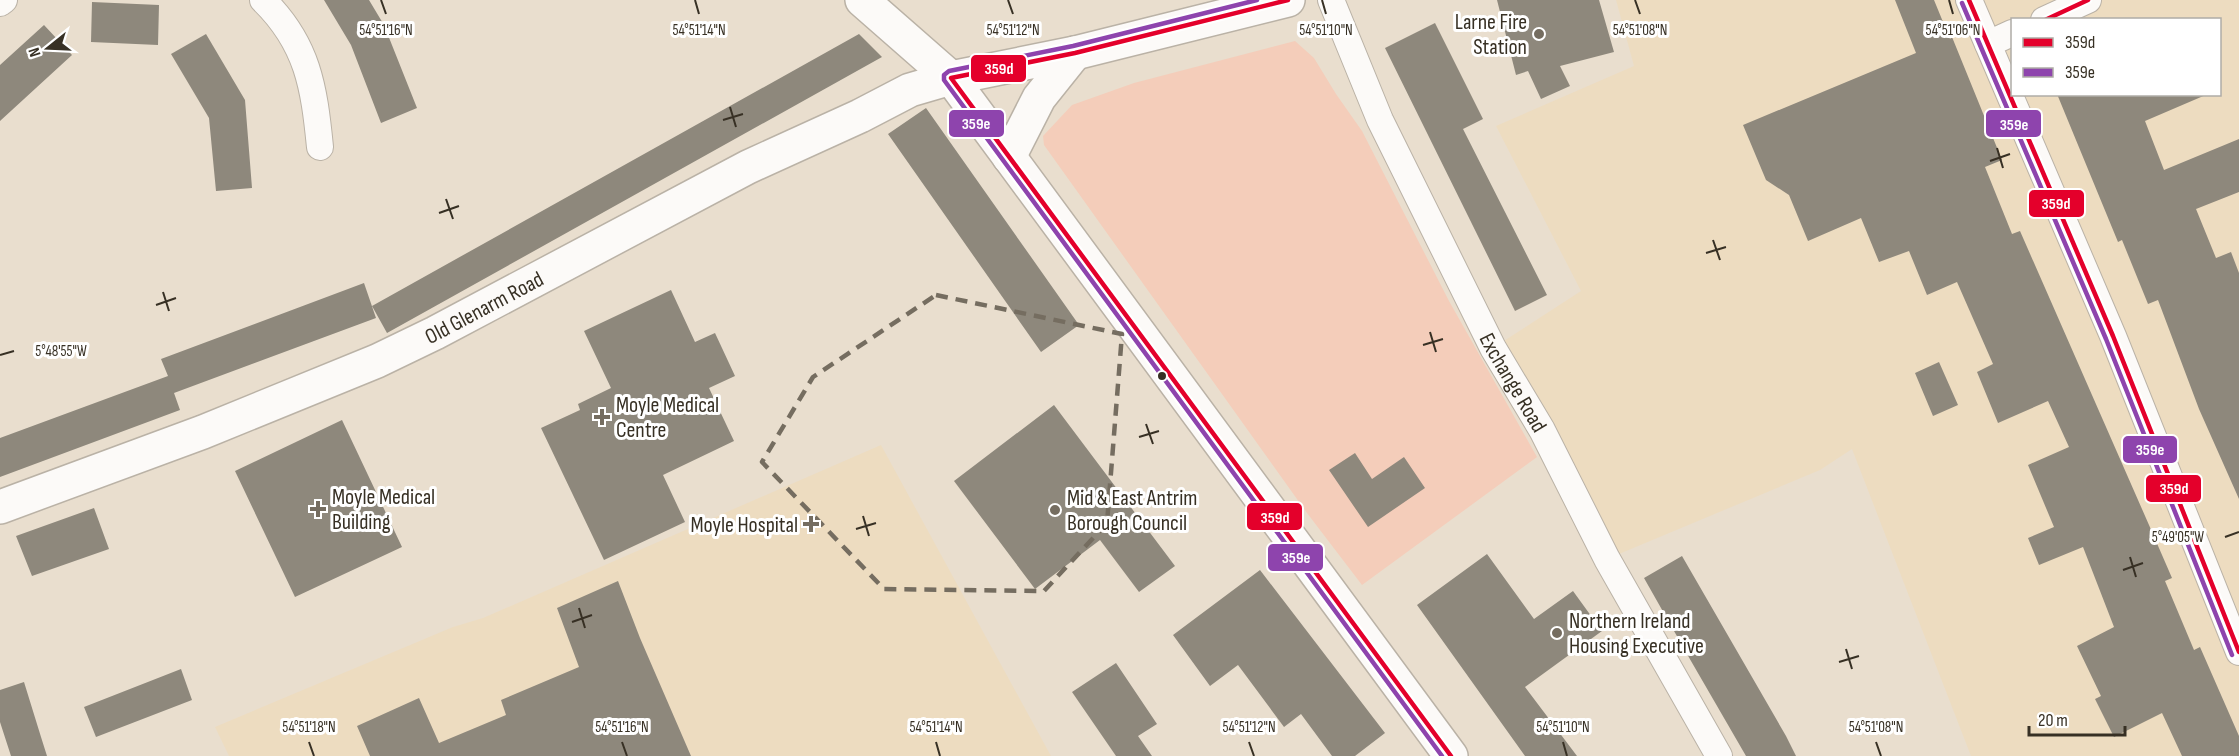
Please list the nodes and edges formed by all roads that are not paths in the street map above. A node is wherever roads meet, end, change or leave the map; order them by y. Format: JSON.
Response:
{"nodes":[{"id":1,"x":4,"y":0,"type":"edge"},
{"id":2,"x":263,"y":0,"type":"edge"},
{"id":3,"x":862,"y":0,"type":"edge"},
{"id":4,"x":1288,"y":0,"type":"edge"},
{"id":5,"x":1331,"y":0,"type":"edge"},
{"id":6,"x":1969,"y":0,"type":"edge"},
{"id":7,"x":2088,"y":0,"type":"edge"},
{"id":8,"x":0,"y":3,"type":"edge"},
{"id":9,"x":2048,"y":18,"type":"edge"},
{"id":10,"x":2011,"y":34,"type":"edge"},
{"id":11,"x":1988,"y":44,"type":"junction"},
{"id":12,"x":1075,"y":52,"type":"junction"},
{"id":13,"x":951,"y":78,"type":"junction"},
{"id":14,"x":320,"y":147,"type":"dead end"},
{"id":15,"x":1009,"y":157,"type":"junction"},
{"id":16,"x":0,"y":507,"type":"edge"},
{"id":17,"x":2239,"y":652,"type":"edge"},
{"id":18,"x":1451,"y":756,"type":"edge"},
{"id":19,"x":1719,"y":756,"type":"edge"}],
"edges":[{"from":1,"to":8,"type":"street"},
{"from":2,"to":14,"type":"street"},
{"from":3,"to":13,"type":"street"},
{"from":4,"to":12,"type":"street","name":"Old Glenarm Road"},
{"from":5,"to":19,"type":"street","name":"Exchange Road"},
{"from":6,"to":11,"type":"street"},
{"from":7,"to":9,"type":"street"},
{"from":10,"to":11,"type":"street"},
{"from":11,"to":17,"type":"street"},
{"from":12,"to":13,"type":"street","name":"Old Glenarm Road"},
{"from":12,"to":15,"type":"street"},
{"from":13,"to":15,"type":"street"},
{"from":13,"to":16,"type":"street","name":"Old Glenarm Road"},
{"from":15,"to":18,"type":"street"}]}
